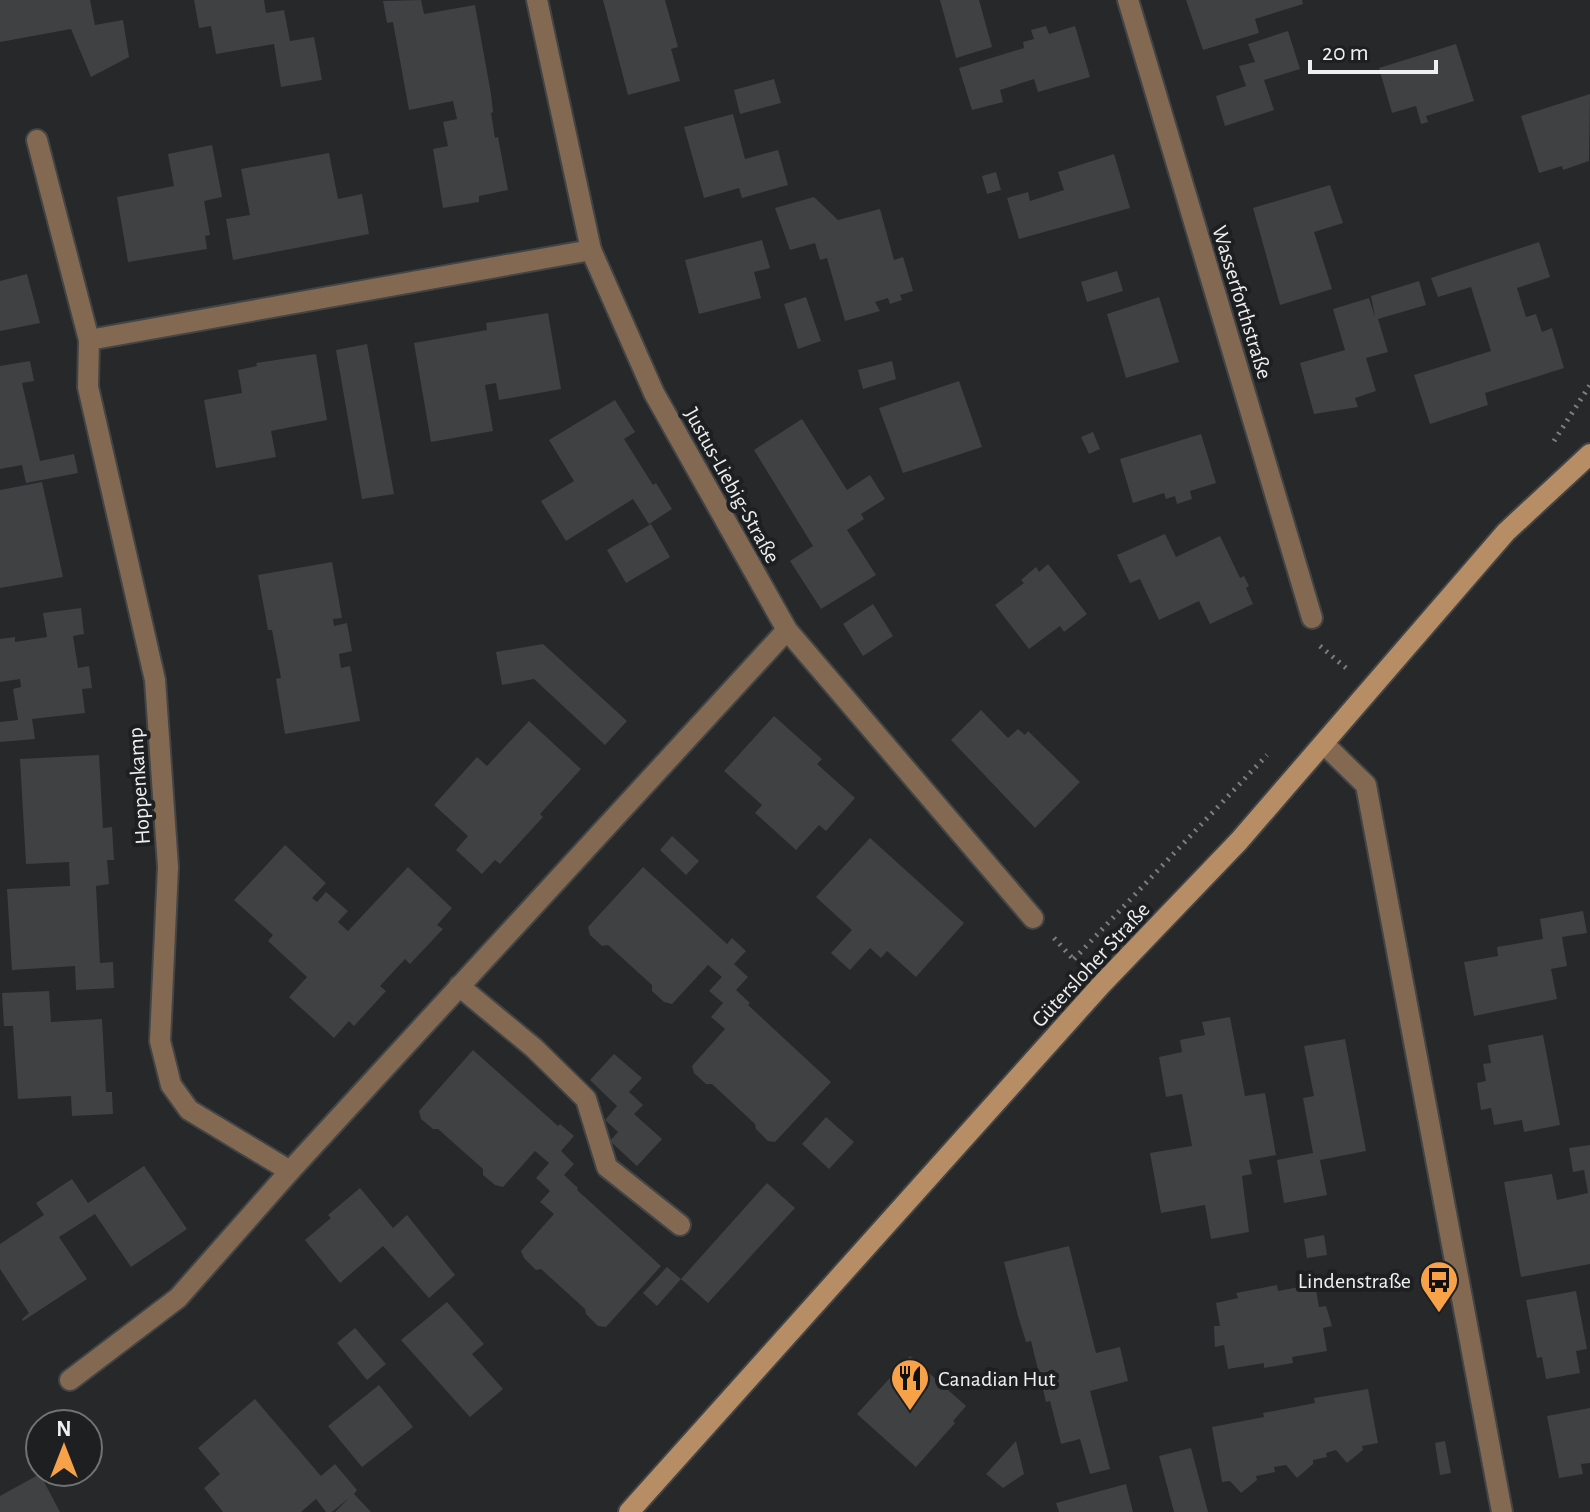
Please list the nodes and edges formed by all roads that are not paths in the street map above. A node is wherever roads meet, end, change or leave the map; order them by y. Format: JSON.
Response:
{"nodes":[{"id":1,"x":537,"y":0,"type":"edge"},
{"id":2,"x":1128,"y":0,"type":"edge"},
{"id":3,"x":37,"y":140,"type":"dead end"},
{"id":4,"x":591,"y":250,"type":"junction"},
{"id":5,"x":89,"y":340,"type":"junction"},
{"id":6,"x":1590,"y":454,"type":"edge"},
{"id":7,"x":1312,"y":618,"type":"dead end"},
{"id":8,"x":787,"y":630,"type":"junction"},
{"id":9,"x":1324,"y":744,"type":"junction"},
{"id":10,"x":1033,"y":918,"type":"road end"},
{"id":11,"x":459,"y":986,"type":"junction"},
{"id":12,"x":290,"y":1171,"type":"junction"},
{"id":13,"x":680,"y":1225,"type":"dead end"},
{"id":14,"x":70,"y":1380,"type":"dead end"},
{"id":15,"x":629,"y":1512,"type":"edge"},
{"id":16,"x":1502,"y":1512,"type":"edge"}],
"edges":[{"from":1,"to":4,"type":"street","name":"Justus-Liebig-Straße"},
{"from":2,"to":7,"type":"street","name":"Wasserforthstraße"},
{"from":3,"to":5,"type":"street","name":"Hoppenkamp"},
{"from":4,"to":5,"type":"street"},
{"from":4,"to":8,"type":"street","name":"Justus-Liebig-Straße"},
{"from":5,"to":12,"type":"street","name":"Hoppenkamp"},
{"from":6,"to":9,"type":"main road","name":"Gütersloher Straße"},
{"from":8,"to":10,"type":"street","name":"Justus-Liebig-Straße"},
{"from":8,"to":11,"type":"street"},
{"from":9,"to":15,"type":"main road","name":"Gütersloher Straße"},
{"from":9,"to":16,"type":"street"},
{"from":11,"to":12,"type":"street"},
{"from":11,"to":13,"type":"street"},
{"from":12,"to":14,"type":"street"}]}
